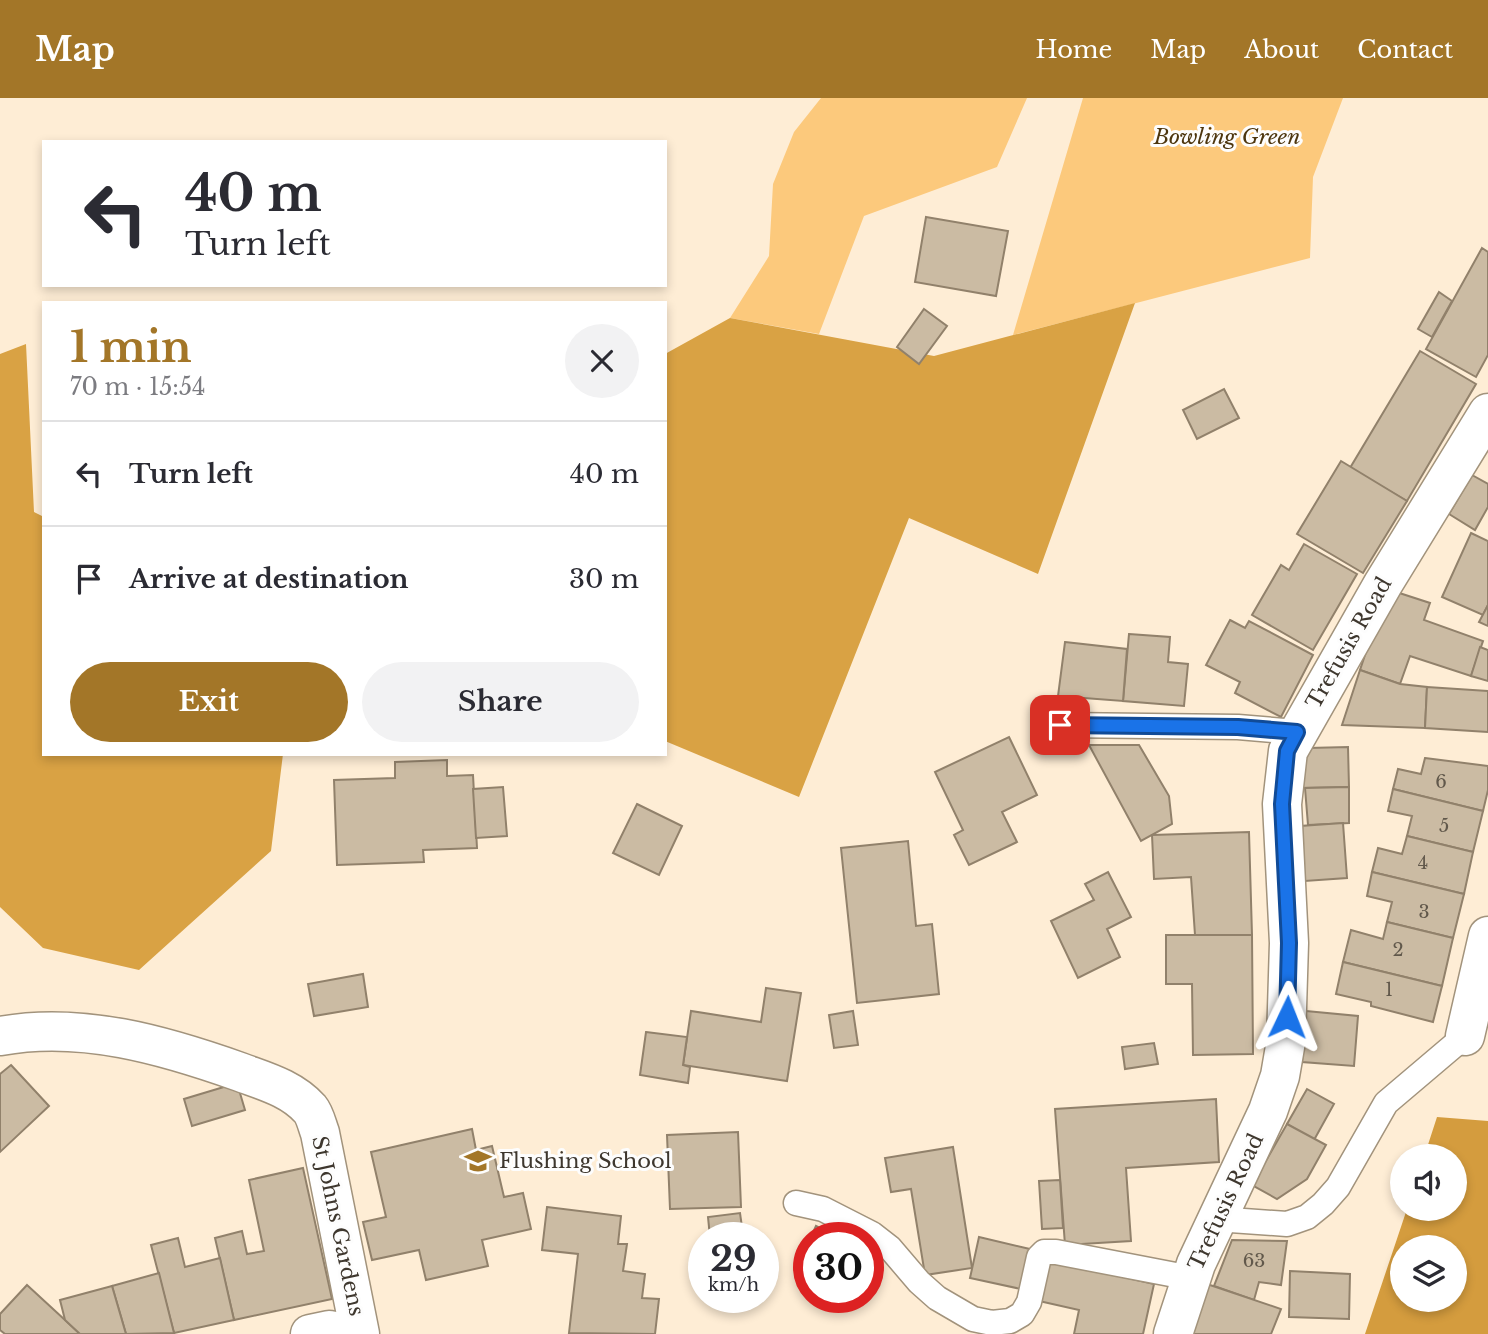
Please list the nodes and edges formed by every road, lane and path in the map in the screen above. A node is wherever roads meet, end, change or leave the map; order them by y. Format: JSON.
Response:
{"nodes":[{"id":1,"x":1488,"y":413,"type":"edge"},
{"id":2,"x":1060,"y":725,"type":"dead end"},
{"id":3,"x":1297,"y":732,"type":"junction"},
{"id":4,"x":1488,"y":936,"type":"edge"},
{"id":5,"x":0,"y":1036,"type":"edge"},
{"id":6,"x":1465,"y":1036,"type":"joint"},
{"id":7,"x":796,"y":1203,"type":"dead end"},
{"id":8,"x":1216,"y":1219,"type":"junction"},
{"id":9,"x":1191,"y":1278,"type":"junction"},
{"id":10,"x":310,"y":1334,"type":"edge"},
{"id":11,"x":351,"y":1334,"type":"edge"},
{"id":12,"x":360,"y":1334,"type":"edge"},
{"id":13,"x":1173,"y":1334,"type":"edge"}],
"edges":[{"from":1,"to":3,"type":"street","name":"Trefusis Road"},
{"from":2,"to":3,"type":"lane"},
{"from":3,"to":8,"type":"street","name":"Trefusis Road"},
{"from":4,"to":6,"type":"street"},
{"from":5,"to":12,"type":"street","name":"St Johns Gardens"},
{"from":6,"to":8,"type":"lane"},
{"from":7,"to":9,"type":"lane"},
{"from":8,"to":9,"type":"street","name":"Trefusis Road"},
{"from":9,"to":13,"type":"street","name":"Trefusis Road"},
{"from":10,"to":11,"type":"street"}]}
